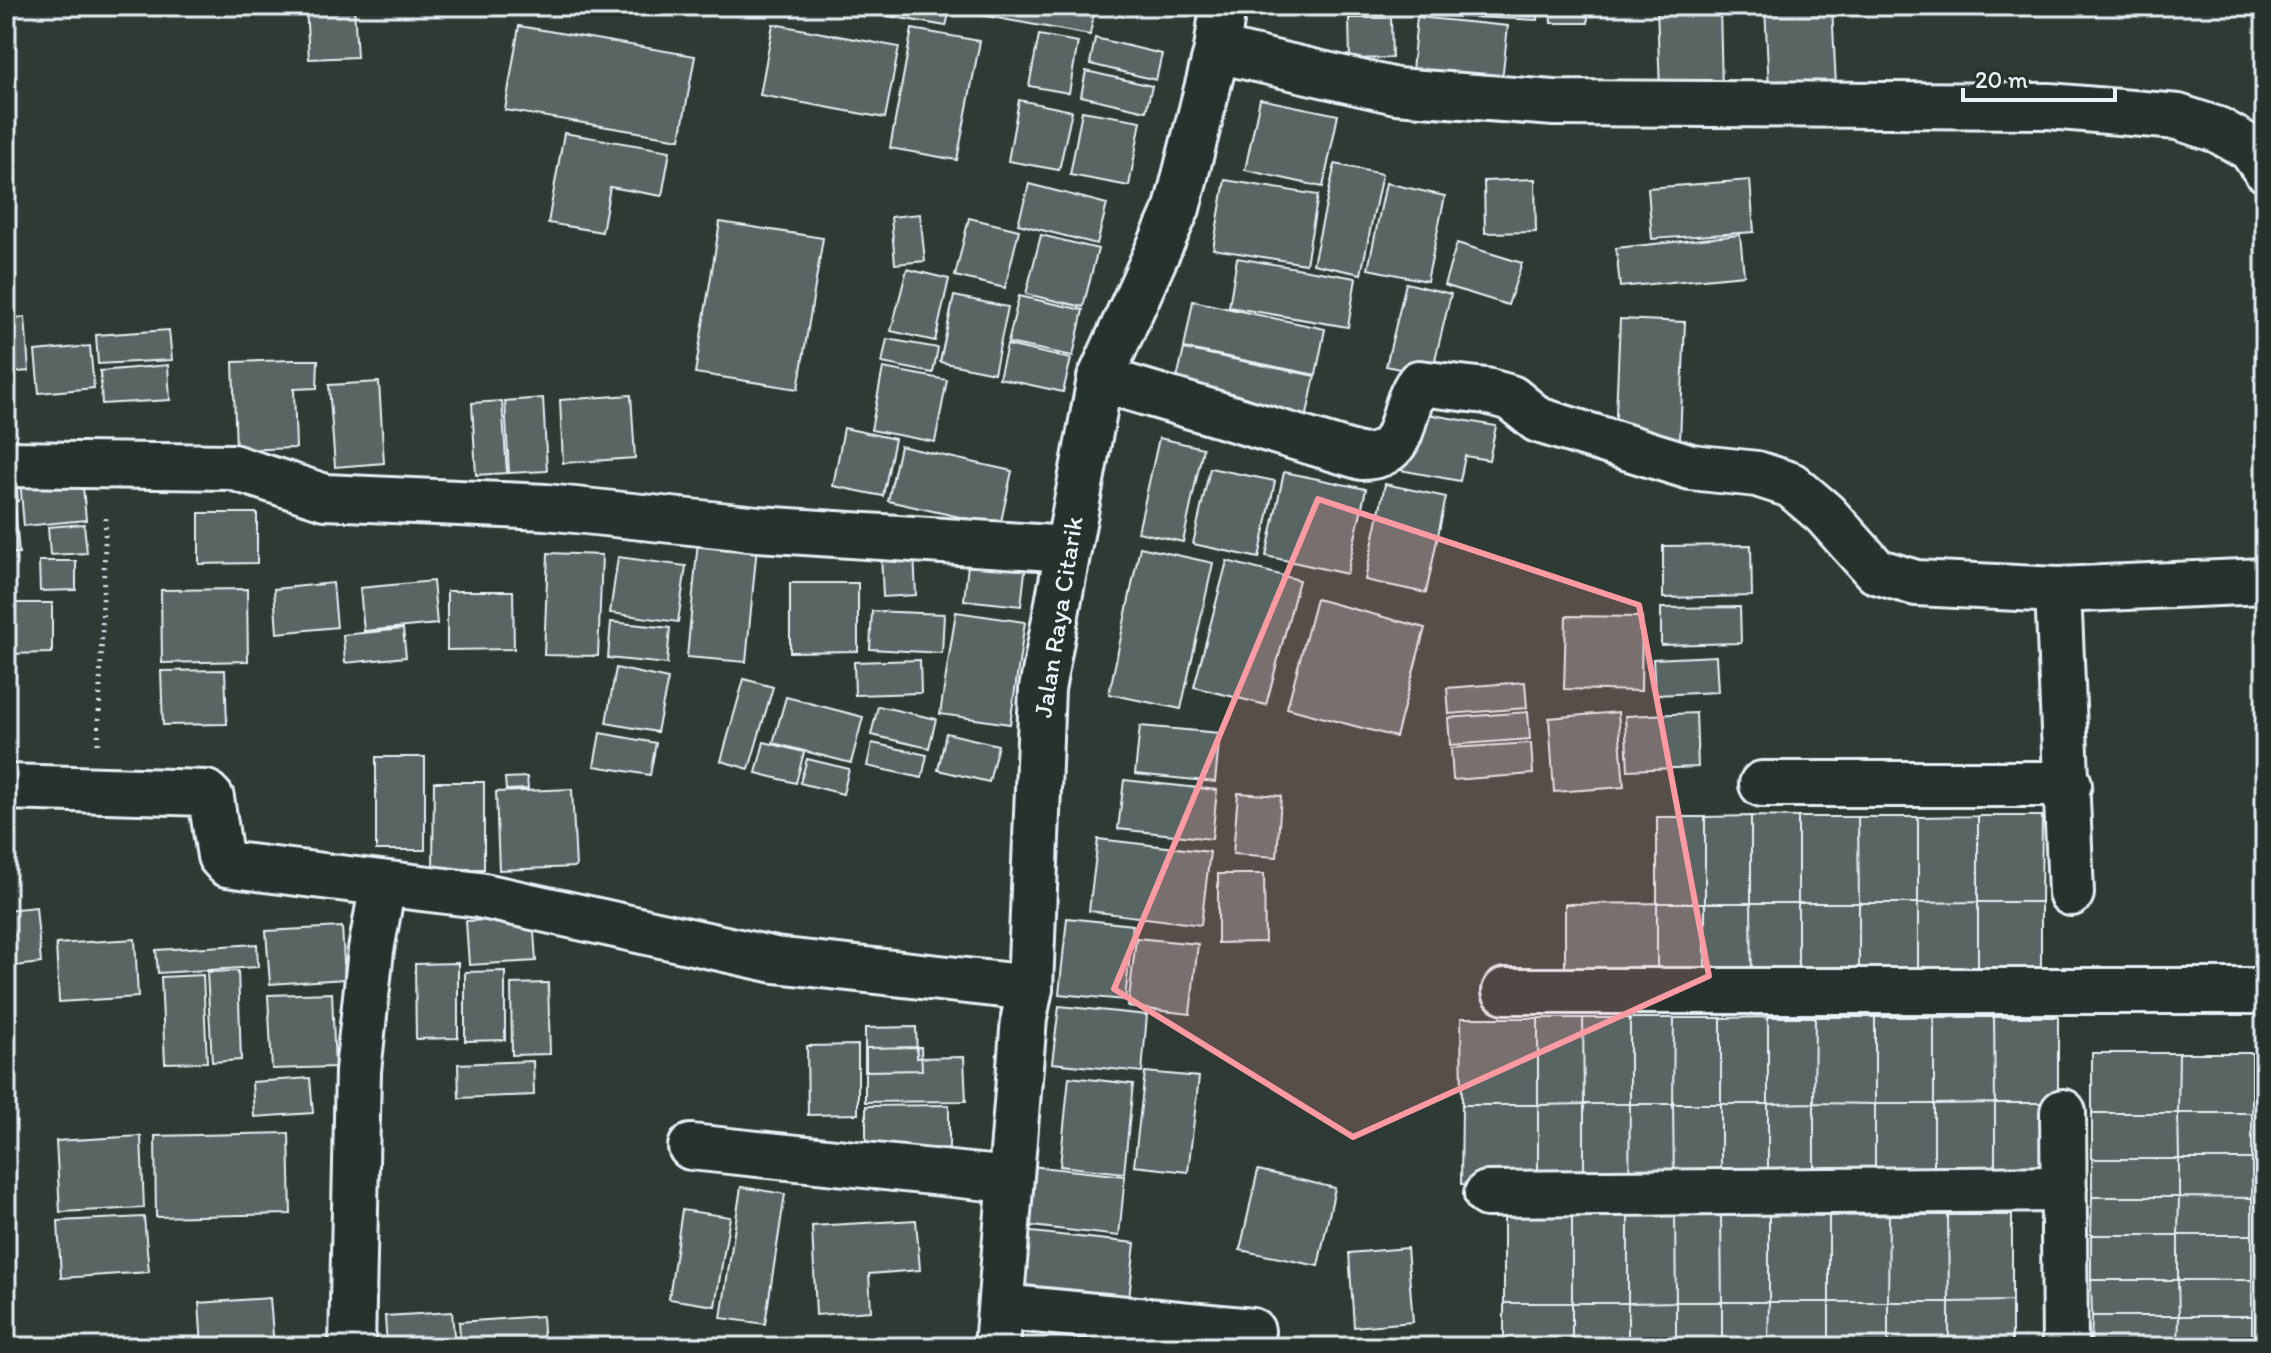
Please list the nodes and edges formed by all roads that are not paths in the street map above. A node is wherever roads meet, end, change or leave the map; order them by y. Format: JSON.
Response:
{"nodes":[{"id":1,"x":1223,"y":6,"type":"edge"},
{"id":2,"x":1217,"y":50,"type":"junction"},
{"id":3,"x":2265,"y":169,"type":"edge"},
{"id":4,"x":1100,"y":379,"type":"junction"},
{"id":5,"x":6,"y":464,"type":"edge"},
{"id":6,"x":1068,"y":549,"type":"junction"},
{"id":7,"x":2265,"y":581,"type":"edge"},
{"id":8,"x":2058,"y":590,"type":"junction"},
{"id":9,"x":1762,"y":784,"type":"dead end"},
{"id":10,"x":2069,"y":784,"type":"junction"},
{"id":11,"x":6,"y":787,"type":"edge"},
{"id":12,"x":383,"y":884,"type":"junction"},
{"id":13,"x":2071,"y":893,"type":"dead end"},
{"id":14,"x":1030,"y":988,"type":"junction"},
{"id":15,"x":1505,"y":991,"type":"dead end"},
{"id":16,"x":2265,"y":991,"type":"edge"},
{"id":17,"x":2063,"y":1112,"type":"dead end"},
{"id":18,"x":691,"y":1147,"type":"dead end"},
{"id":19,"x":1009,"y":1180,"type":"junction"},
{"id":20,"x":2064,"y":1189,"type":"junction"},
{"id":21,"x":1487,"y":1194,"type":"dead end"},
{"id":22,"x":1000,"y":1327,"type":"edge"},
{"id":23,"x":1252,"y":1331,"type":"dead end"},
{"id":24,"x":352,"y":1347,"type":"edge"},
{"id":25,"x":2065,"y":1347,"type":"edge"}],
"edges":[{"from":1,"to":2,"type":"street","name":"Jalan Raya Citarik"},
{"from":2,"to":3,"type":"street"},
{"from":2,"to":4,"type":"street","name":"Jalan Raya Citarik"},
{"from":4,"to":6,"type":"street","name":"Jalan Raya Citarik"},
{"from":4,"to":8,"type":"street"},
{"from":5,"to":6,"type":"street"},
{"from":6,"to":14,"type":"street","name":"Jalan Raya Citarik"},
{"from":7,"to":8,"type":"street"},
{"from":8,"to":10,"type":"street"},
{"from":9,"to":10,"type":"street"},
{"from":10,"to":13,"type":"street"},
{"from":11,"to":12,"type":"street"},
{"from":12,"to":14,"type":"street"},
{"from":12,"to":24,"type":"street"},
{"from":14,"to":19,"type":"street","name":"Jalan Raya Citarik"},
{"from":15,"to":16,"type":"street"},
{"from":17,"to":20,"type":"street"},
{"from":18,"to":19,"type":"street"},
{"from":19,"to":22,"type":"street","name":"Jalan Raya Citarik"},
{"from":20,"to":21,"type":"street"},
{"from":20,"to":25,"type":"street"},
{"from":22,"to":23,"type":"street"}]}
